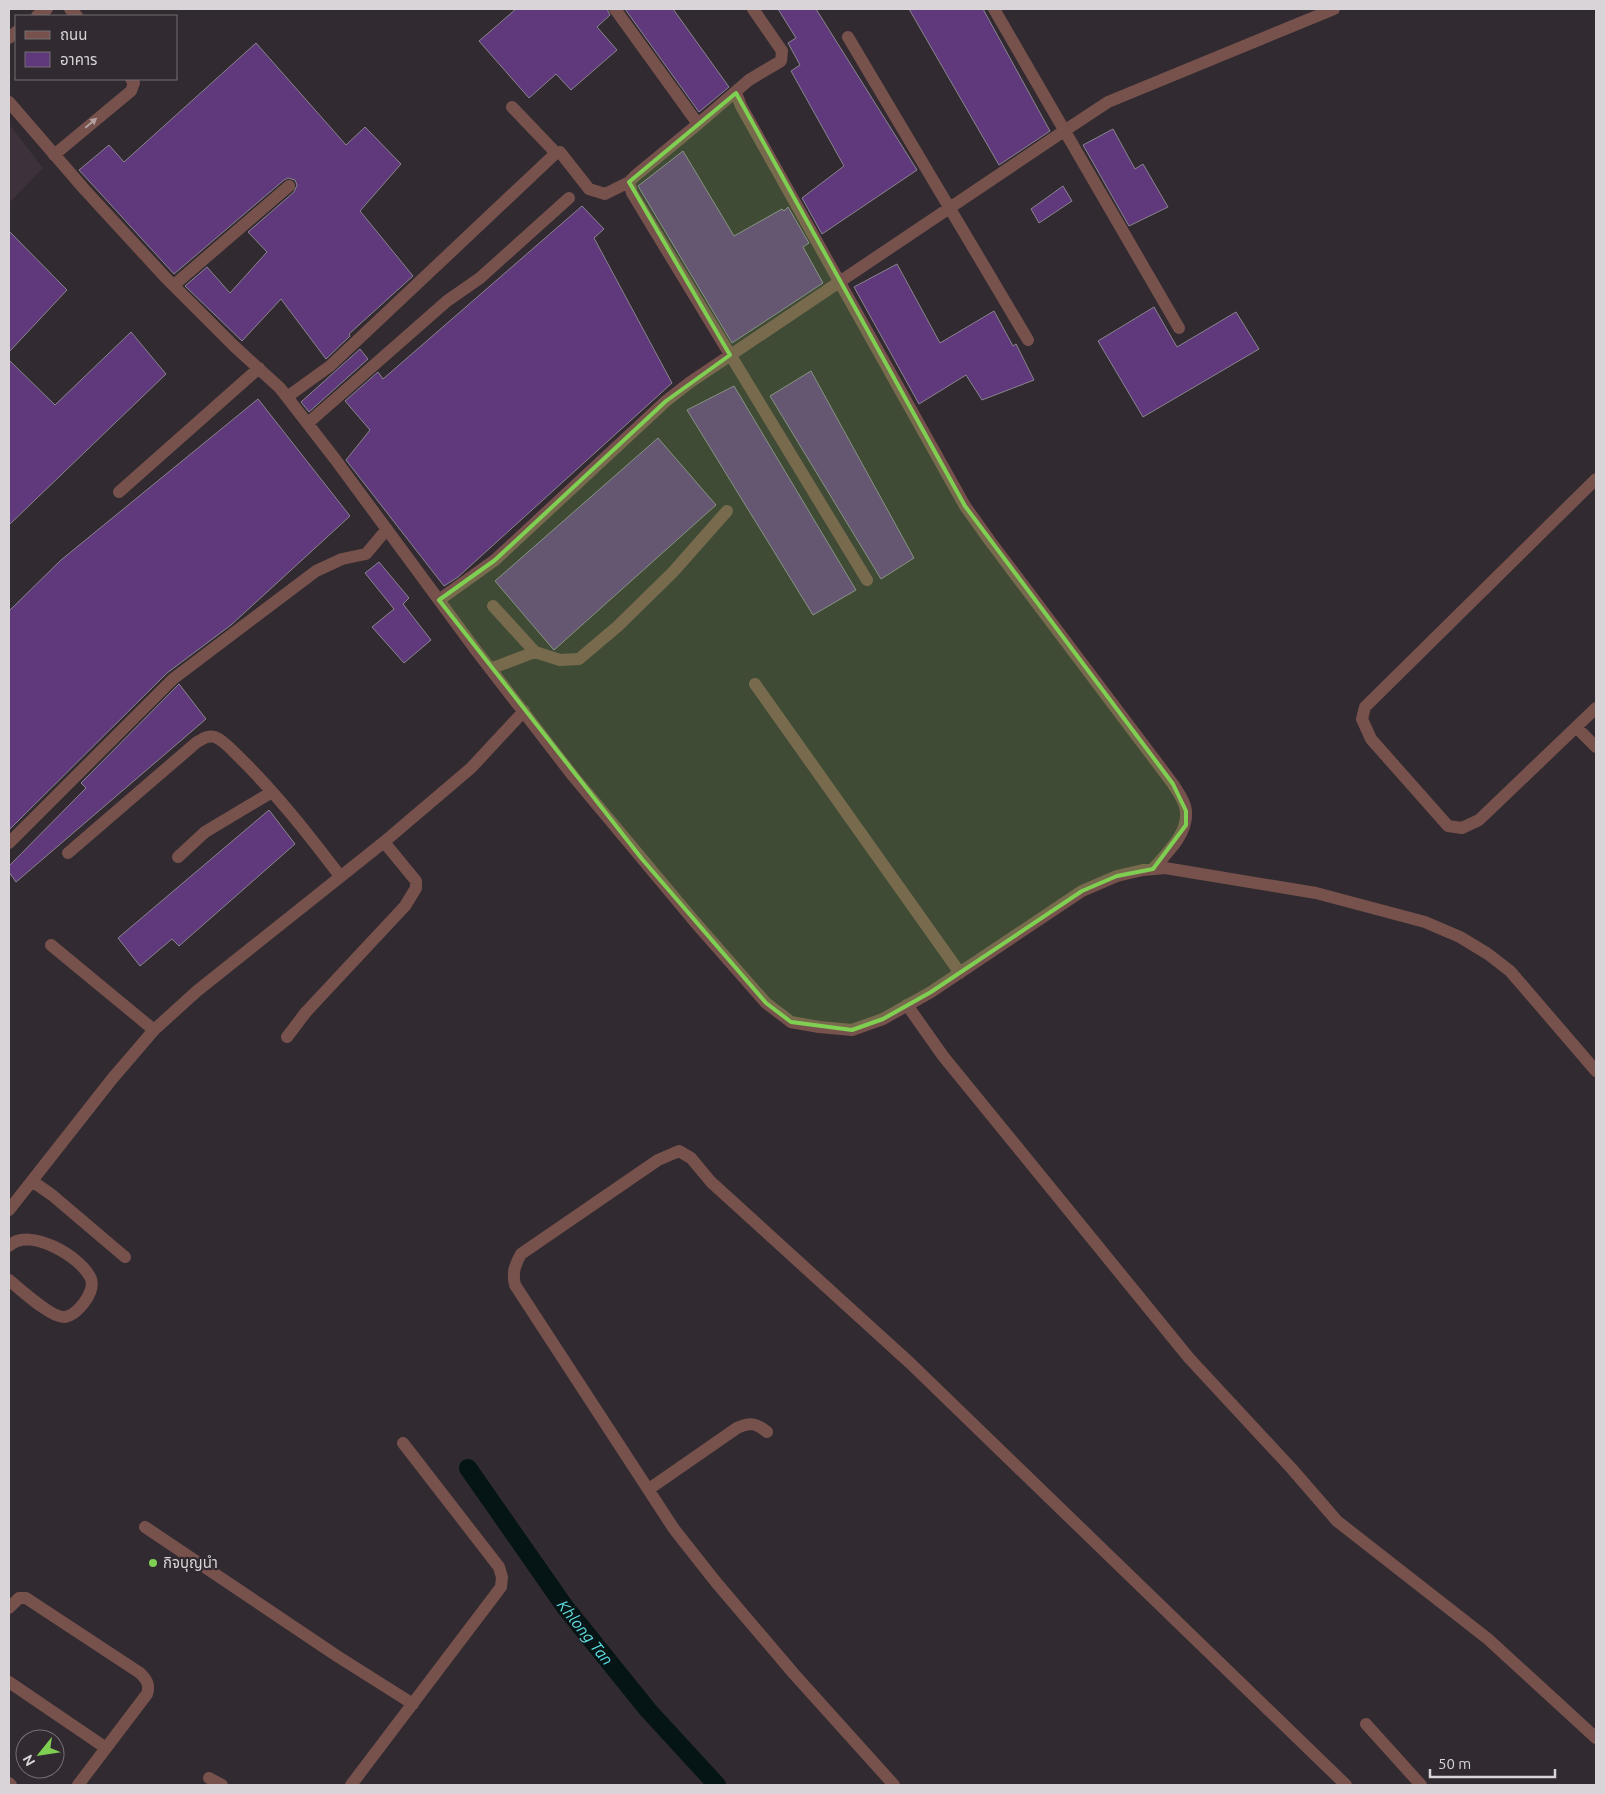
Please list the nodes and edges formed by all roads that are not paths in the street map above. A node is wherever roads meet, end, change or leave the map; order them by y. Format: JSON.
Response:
{"nodes":[{"id":1,"x":614,"y":9,"type":"edge"},
{"id":2,"x":753,"y":9,"type":"edge"},
{"id":3,"x":994,"y":9,"type":"edge"},
{"id":4,"x":1334,"y":9,"type":"edge"},
{"id":5,"x":848,"y":37,"type":"dead end"},
{"id":6,"x":132,"y":80,"type":"edge"},
{"id":7,"x":736,"y":93,"type":"junction"},
{"id":8,"x":9,"y":102,"type":"edge"},
{"id":9,"x":512,"y":107,"type":"dead end"},
{"id":10,"x":698,"y":124,"type":"junction"},
{"id":11,"x":1064,"y":131,"type":"junction"},
{"id":12,"x":556,"y":153,"type":"junction"},
{"id":13,"x":54,"y":155,"type":"junction"},
{"id":14,"x":629,"y":182,"type":"junction"},
{"id":15,"x":289,"y":186,"type":"dead end"},
{"id":16,"x":569,"y":198,"type":"dead end"},
{"id":17,"x":951,"y":208,"type":"junction"},
{"id":18,"x":840,"y":282,"type":"junction"},
{"id":19,"x":174,"y":285,"type":"junction"},
{"id":20,"x":1179,"y":328,"type":"dead end"},
{"id":21,"x":1028,"y":340,"type":"dead end"},
{"id":22,"x":730,"y":355,"type":"junction"},
{"id":23,"x":259,"y":368,"type":"junction"},
{"id":24,"x":287,"y":396,"type":"junction"},
{"id":25,"x":308,"y":423,"type":"junction"},
{"id":26,"x":1596,"y":479,"type":"edge"},
{"id":27,"x":119,"y":492,"type":"dead end"},
{"id":28,"x":726,"y":511,"type":"dead end"},
{"id":29,"x":387,"y":529,"type":"junction"},
{"id":30,"x":867,"y":580,"type":"dead end"},
{"id":31,"x":439,"y":600,"type":"junction"},
{"id":32,"x":493,"y":606,"type":"dead end"},
{"id":33,"x":535,"y":652,"type":"junction"},
{"id":34,"x":490,"y":669,"type":"junction"},
{"id":35,"x":754,"y":684,"type":"dead end"},
{"id":36,"x":1596,"y":708,"type":"edge"},
{"id":37,"x":524,"y":712,"type":"junction"},
{"id":38,"x":1576,"y":728,"type":"junction"},
{"id":39,"x":1596,"y":748,"type":"edge"},
{"id":40,"x":272,"y":792,"type":"junction"},
{"id":41,"x":384,"y":842,"type":"junction"},
{"id":42,"x":9,"y":843,"type":"edge"},
{"id":43,"x":68,"y":853,"type":"dead end"},
{"id":44,"x":178,"y":857,"type":"dead end"},
{"id":45,"x":1153,"y":869,"type":"junction"},
{"id":46,"x":340,"y":876,"type":"junction"},
{"id":47,"x":51,"y":945,"type":"dead end"},
{"id":48,"x":960,"y":973,"type":"junction"},
{"id":49,"x":907,"y":1005,"type":"junction"},
{"id":50,"x":152,"y":1032,"type":"junction"},
{"id":51,"x":287,"y":1037,"type":"dead end"},
{"id":52,"x":1596,"y":1070,"type":"edge"},
{"id":53,"x":32,"y":1181,"type":"junction"},
{"id":54,"x":9,"y":1210,"type":"edge"},
{"id":55,"x":9,"y":1246,"type":"edge"},
{"id":56,"x":125,"y":1257,"type":"dead end"},
{"id":57,"x":9,"y":1280,"type":"edge"},
{"id":58,"x":767,"y":1432,"type":"dead end"},
{"id":59,"x":403,"y":1443,"type":"dead end"},
{"id":60,"x":649,"y":1489,"type":"junction"},
{"id":61,"x":145,"y":1527,"type":"dead end"},
{"id":62,"x":9,"y":1608,"type":"edge"},
{"id":63,"x":9,"y":1682,"type":"edge"},
{"id":64,"x":413,"y":1704,"type":"junction"},
{"id":65,"x":1366,"y":1724,"type":"dead end"},
{"id":66,"x":1596,"y":1738,"type":"edge"},
{"id":67,"x":106,"y":1748,"type":"junction"},
{"id":68,"x":209,"y":1778,"type":"dead end"},
{"id":69,"x":78,"y":1785,"type":"edge"},
{"id":70,"x":222,"y":1785,"type":"edge"},
{"id":71,"x":351,"y":1785,"type":"edge"},
{"id":72,"x":894,"y":1785,"type":"edge"},
{"id":73,"x":1346,"y":1785,"type":"edge"},
{"id":74,"x":1421,"y":1785,"type":"edge"}],
"edges":[{"from":1,"to":10,"type":"street"},
{"from":2,"to":7,"type":"street"},
{"from":3,"to":11,"type":"street"},
{"from":4,"to":11,"type":"street"},
{"from":5,"to":17,"type":"street"},
{"from":13,"to":6,"type":"street","one_way":true},
{"from":7,"to":10,"type":"street"},
{"from":7,"to":18,"type":"street"},
{"from":8,"to":13,"type":"street"},
{"from":9,"to":12,"type":"street"},
{"from":10,"to":14,"type":"street"},
{"from":11,"to":17,"type":"street"},
{"from":11,"to":20,"type":"street"},
{"from":12,"to":14,"type":"street"},
{"from":12,"to":24,"type":"street"},
{"from":13,"to":19,"type":"street"},
{"from":14,"to":22,"type":"street"},
{"from":15,"to":19,"type":"street"},
{"from":16,"to":25,"type":"street"},
{"from":17,"to":18,"type":"street"},
{"from":17,"to":21,"type":"street"},
{"from":18,"to":22,"type":"street"},
{"from":18,"to":45,"type":"street"},
{"from":19,"to":23,"type":"street"},
{"from":22,"to":30,"type":"street"},
{"from":22,"to":31,"type":"street"},
{"from":23,"to":24,"type":"street"},
{"from":23,"to":27,"type":"street"},
{"from":24,"to":25,"type":"street"},
{"from":25,"to":29,"type":"street"},
{"from":26,"to":38,"type":"street"},
{"from":28,"to":33,"type":"street"},
{"from":29,"to":31,"type":"street"},
{"from":29,"to":42,"type":"street"},
{"from":31,"to":34,"type":"street"},
{"from":32,"to":33,"type":"street"},
{"from":33,"to":34,"type":"street"},
{"from":34,"to":37,"type":"street"},
{"from":35,"to":48,"type":"street"},
{"from":36,"to":38,"type":"street"},
{"from":37,"to":41,"type":"street"},
{"from":37,"to":49,"type":"street"},
{"from":38,"to":39,"type":"street"},
{"from":40,"to":43,"type":"street"},
{"from":40,"to":44,"type":"street"},
{"from":40,"to":46,"type":"street"},
{"from":41,"to":46,"type":"street"},
{"from":41,"to":51,"type":"street"},
{"from":45,"to":48,"type":"street"},
{"from":45,"to":52,"type":"street"},
{"from":46,"to":50,"type":"street"},
{"from":47,"to":50,"type":"street"},
{"from":48,"to":49,"type":"street"},
{"from":49,"to":66,"type":"street"},
{"from":50,"to":53,"type":"street"},
{"from":53,"to":54,"type":"street"},
{"from":53,"to":56,"type":"street"},
{"from":55,"to":57,"type":"street"},
{"from":58,"to":60,"type":"street"},
{"from":59,"to":64,"type":"street"},
{"from":60,"to":72,"type":"street"},
{"from":60,"to":73,"type":"street"},
{"from":61,"to":64,"type":"street"},
{"from":62,"to":67,"type":"street"},
{"from":63,"to":67,"type":"street"},
{"from":64,"to":71,"type":"street"},
{"from":65,"to":74,"type":"street"},
{"from":67,"to":69,"type":"street"},
{"from":68,"to":70,"type":"street"}]}
